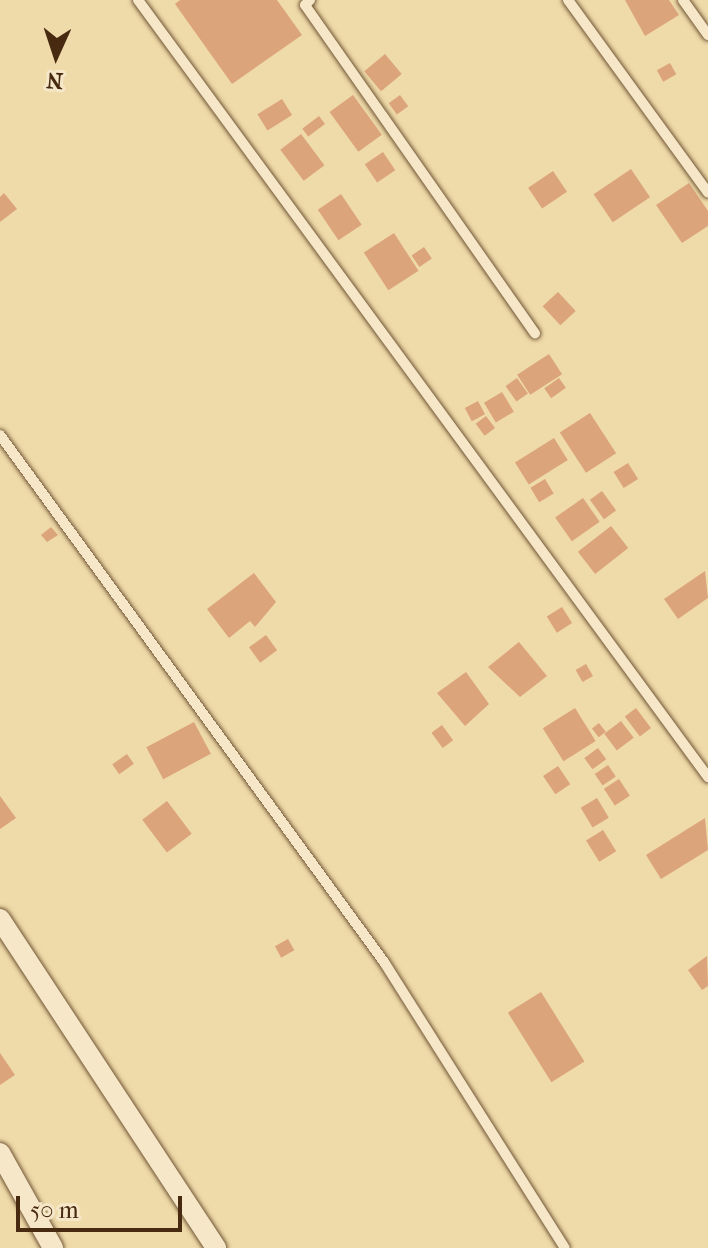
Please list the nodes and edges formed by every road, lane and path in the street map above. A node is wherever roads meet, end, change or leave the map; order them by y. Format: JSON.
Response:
{"nodes":[{"id":1,"x":138,"y":0,"type":"edge"},
{"id":2,"x":310,"y":0,"type":"edge"},
{"id":3,"x":568,"y":0,"type":"edge"},
{"id":4,"x":683,"y":0,"type":"edge"},
{"id":5,"x":708,"y":35,"type":"edge"},
{"id":6,"x":708,"y":193,"type":"edge"},
{"id":7,"x":535,"y":333,"type":"dead end"},
{"id":8,"x":0,"y":435,"type":"edge"},
{"id":9,"x":708,"y":777,"type":"edge"},
{"id":10,"x":0,"y":919,"type":"edge"},
{"id":11,"x":0,"y":1153,"type":"edge"},
{"id":12,"x":53,"y":1248,"type":"edge"},
{"id":13,"x":216,"y":1248,"type":"edge"},
{"id":14,"x":565,"y":1248,"type":"edge"}],
"edges":[{"from":1,"to":9,"type":"lane"},
{"from":2,"to":7,"type":"lane"},
{"from":3,"to":6,"type":"lane"},
{"from":4,"to":5,"type":"lane"},
{"from":8,"to":14,"type":"lane"},
{"from":10,"to":13,"type":"street"},
{"from":11,"to":12,"type":"street"}]}
